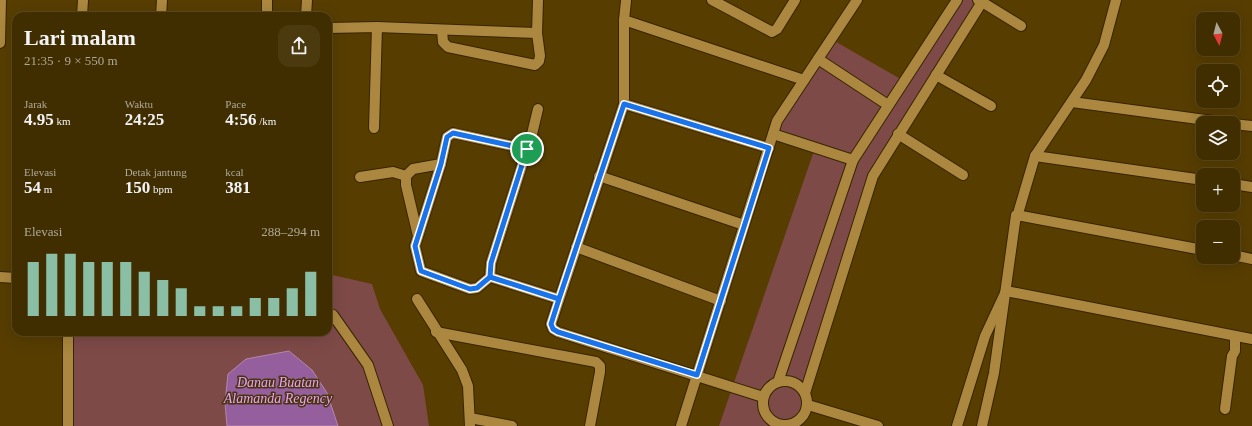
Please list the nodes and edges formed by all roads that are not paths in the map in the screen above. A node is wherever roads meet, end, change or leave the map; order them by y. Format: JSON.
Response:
{"nodes":[{"id":1,"x":2,"y":0,"type":"edge"},
{"id":2,"x":83,"y":0,"type":"edge"},
{"id":3,"x":162,"y":0,"type":"edge"},
{"id":4,"x":267,"y":0,"type":"edge"},
{"id":5,"x":307,"y":0,"type":"edge"},
{"id":6,"x":538,"y":0,"type":"edge"},
{"id":7,"x":712,"y":0,"type":"edge"},
{"id":8,"x":795,"y":0,"type":"edge"},
{"id":9,"x":857,"y":0,"type":"edge"},
{"id":10,"x":957,"y":0,"type":"edge"},
{"id":11,"x":1116,"y":0,"type":"edge"},
{"id":12,"x":626,"y":1,"type":"edge"},
{"id":13,"x":980,"y":1,"type":"edge"},
{"id":14,"x":82,"y":12,"type":"edge"},
{"id":15,"x":161,"y":12,"type":"edge"},
{"id":16,"x":267,"y":12,"type":"edge"},
{"id":17,"x":306,"y":12,"type":"edge"},
{"id":18,"x":1,"y":15,"type":"edge"},
{"id":19,"x":624,"y":20,"type":"junction"},
{"id":20,"x":1021,"y":26,"type":"dead end"},
{"id":21,"x":377,"y":27,"type":"junction"},
{"id":22,"x":332,"y":28,"type":"edge"},
{"id":23,"x":442,"y":30,"type":"junction"},
{"id":24,"x":538,"y":33,"type":"junction"},
{"id":25,"x":0,"y":43,"type":"edge"},
{"id":26,"x":818,"y":59,"type":"junction"},
{"id":27,"x":936,"y":75,"type":"junction"},
{"id":28,"x":804,"y":80,"type":"junction"},
{"id":29,"x":1072,"y":102,"type":"junction"},
{"id":30,"x":624,"y":104,"type":"junction"},
{"id":31,"x":888,"y":105,"type":"junction"},
{"id":32,"x":991,"y":106,"type":"dead end"},
{"id":33,"x":538,"y":109,"type":"dead end"},
{"id":34,"x":1196,"y":119,"type":"edge"},
{"id":35,"x":1240,"y":125,"type":"edge"},
{"id":36,"x":1252,"y":126,"type":"edge"},
{"id":37,"x":374,"y":128,"type":"dead end"},
{"id":38,"x":773,"y":134,"type":"junction"},
{"id":39,"x":898,"y":134,"type":"junction"},
{"id":40,"x":769,"y":148,"type":"junction"},
{"id":41,"x":527,"y":149,"type":"junction"},
{"id":42,"x":1035,"y":156,"type":"junction"},
{"id":43,"x":852,"y":160,"type":"junction"},
{"id":44,"x":441,"y":164,"type":"junction"},
{"id":45,"x":963,"y":175,"type":"dead end"},
{"id":46,"x":406,"y":176,"type":"junction"},
{"id":47,"x":599,"y":176,"type":"junction"},
{"id":48,"x":360,"y":177,"type":"dead end"},
{"id":49,"x":1196,"y":179,"type":"edge"},
{"id":50,"x":1240,"y":185,"type":"edge"},
{"id":51,"x":1252,"y":187,"type":"edge"},
{"id":52,"x":1019,"y":210,"type":"dead end"},
{"id":53,"x":744,"y":226,"type":"junction"},
{"id":54,"x":418,"y":236,"type":"junction"},
{"id":55,"x":576,"y":247,"type":"junction"},
{"id":56,"x":1196,"y":249,"type":"edge"},
{"id":57,"x":1240,"y":256,"type":"edge"},
{"id":58,"x":1252,"y":259,"type":"edge"},
{"id":59,"x":0,"y":277,"type":"edge"},
{"id":60,"x":490,"y":277,"type":"junction"},
{"id":61,"x":12,"y":278,"type":"edge"},
{"id":62,"x":0,"y":283,"type":"edge"},
{"id":63,"x":12,"y":284,"type":"edge"},
{"id":64,"x":1006,"y":291,"type":"junction"},
{"id":65,"x":417,"y":299,"type":"dead end"},
{"id":66,"x":559,"y":299,"type":"junction"},
{"id":67,"x":721,"y":301,"type":"junction"},
{"id":68,"x":332,"y":315,"type":"edge"},
{"id":69,"x":436,"y":332,"type":"junction"},
{"id":70,"x":68,"y":336,"type":"edge"},
{"id":71,"x":1235,"y":336,"type":"junction"},
{"id":72,"x":1252,"y":339,"type":"edge"},
{"id":73,"x":697,"y":375,"type":"junction"},
{"id":74,"x":778,"y":382,"type":"junction"},
{"id":75,"x":805,"y":392,"type":"junction"},
{"id":76,"x":763,"y":397,"type":"junction"},
{"id":77,"x":808,"y":405,"type":"junction"},
{"id":78,"x":1225,"y":409,"type":"dead end"},
{"id":79,"x":470,"y":422,"type":"edge"},
{"id":80,"x":768,"y":423,"type":"edge"},
{"id":81,"x":794,"y":425,"type":"edge"},
{"id":82,"x":68,"y":426,"type":"edge"},
{"id":83,"x":388,"y":426,"type":"edge"},
{"id":84,"x":512,"y":426,"type":"edge"},
{"id":85,"x":590,"y":426,"type":"edge"},
{"id":86,"x":681,"y":426,"type":"edge"},
{"id":87,"x":781,"y":426,"type":"edge"},
{"id":88,"x":878,"y":426,"type":"edge"},
{"id":89,"x":957,"y":426,"type":"edge"},
{"id":90,"x":982,"y":426,"type":"edge"}],
"edges":[{"from":1,"to":18,"type":"street"},
{"from":2,"to":14,"type":"street"},
{"from":3,"to":15,"type":"street"},
{"from":4,"to":16,"type":"street"},
{"from":5,"to":17,"type":"street"},
{"from":6,"to":24,"type":"street"},
{"from":7,"to":8,"type":"street"},
{"from":9,"to":26,"type":"street"},
{"from":10,"to":31,"type":"street"},
{"from":11,"to":29,"type":"street"},
{"from":12,"to":19,"type":"street"},
{"from":13,"to":20,"type":"street"},
{"from":13,"to":27,"type":"street"},
{"from":18,"to":25,"type":"street"},
{"from":19,"to":28,"type":"street"},
{"from":19,"to":30,"type":"street"},
{"from":21,"to":22,"type":"street"},
{"from":21,"to":23,"type":"street"},
{"from":21,"to":37,"type":"street"},
{"from":23,"to":24,"type":"street"},
{"from":23,"to":24,"type":"street"},
{"from":26,"to":28,"type":"street"},
{"from":26,"to":31,"type":"street"},
{"from":27,"to":32,"type":"street"},
{"from":27,"to":39,"type":"street"},
{"from":28,"to":38,"type":"street"},
{"from":29,"to":34,"type":"street"},
{"from":29,"to":42,"type":"street"},
{"from":30,"to":40,"type":"street"},
{"from":30,"to":47,"type":"street"},
{"from":31,"to":43,"type":"street"},
{"from":33,"to":41,"type":"street"},
{"from":35,"to":36,"type":"street"},
{"from":38,"to":40,"type":"street"},
{"from":38,"to":43,"type":"street"},
{"from":39,"to":45,"type":"street"},
{"from":39,"to":75,"type":"street"},
{"from":40,"to":53,"type":"street"},
{"from":41,"to":44,"type":"street"},
{"from":41,"to":60,"type":"street"},
{"from":42,"to":49,"type":"street"},
{"from":42,"to":52,"type":"street"},
{"from":43,"to":74,"type":"street"},
{"from":44,"to":46,"type":"street"},
{"from":44,"to":54,"type":"street"},
{"from":46,"to":48,"type":"street"},
{"from":46,"to":54,"type":"street"},
{"from":47,"to":53,"type":"street"},
{"from":47,"to":55,"type":"street"},
{"from":50,"to":51,"type":"street"},
{"from":53,"to":67,"type":"street"},
{"from":54,"to":60,"type":"street"},
{"from":55,"to":66,"type":"street"},
{"from":55,"to":67,"type":"street"},
{"from":56,"to":64,"type":"street"},
{"from":57,"to":58,"type":"street"},
{"from":59,"to":61,"type":"street"},
{"from":60,"to":66,"type":"street"},
{"from":62,"to":63,"type":"street"},
{"from":64,"to":71,"type":"street"},
{"from":64,"to":89,"type":"street"},
{"from":64,"to":90,"type":"street"},
{"from":65,"to":69,"type":"street"},
{"from":66,"to":73,"type":"street"},
{"from":67,"to":73,"type":"street"},
{"from":68,"to":83,"type":"street"},
{"from":69,"to":79,"type":"street"},
{"from":69,"to":85,"type":"street"},
{"from":70,"to":82,"type":"street"},
{"from":71,"to":72,"type":"street"},
{"from":71,"to":78,"type":"street"},
{"from":73,"to":76,"type":"street"},
{"from":73,"to":86,"type":"street"},
{"from":74,"to":75,"type":"street"},
{"from":74,"to":76,"type":"street"},
{"from":75,"to":77,"type":"street"},
{"from":76,"to":80,"type":"street"},
{"from":77,"to":81,"type":"street"},
{"from":77,"to":88,"type":"street"},
{"from":79,"to":84,"type":"street"},
{"from":80,"to":87,"type":"street"},
{"from":81,"to":87,"type":"street"}]}
